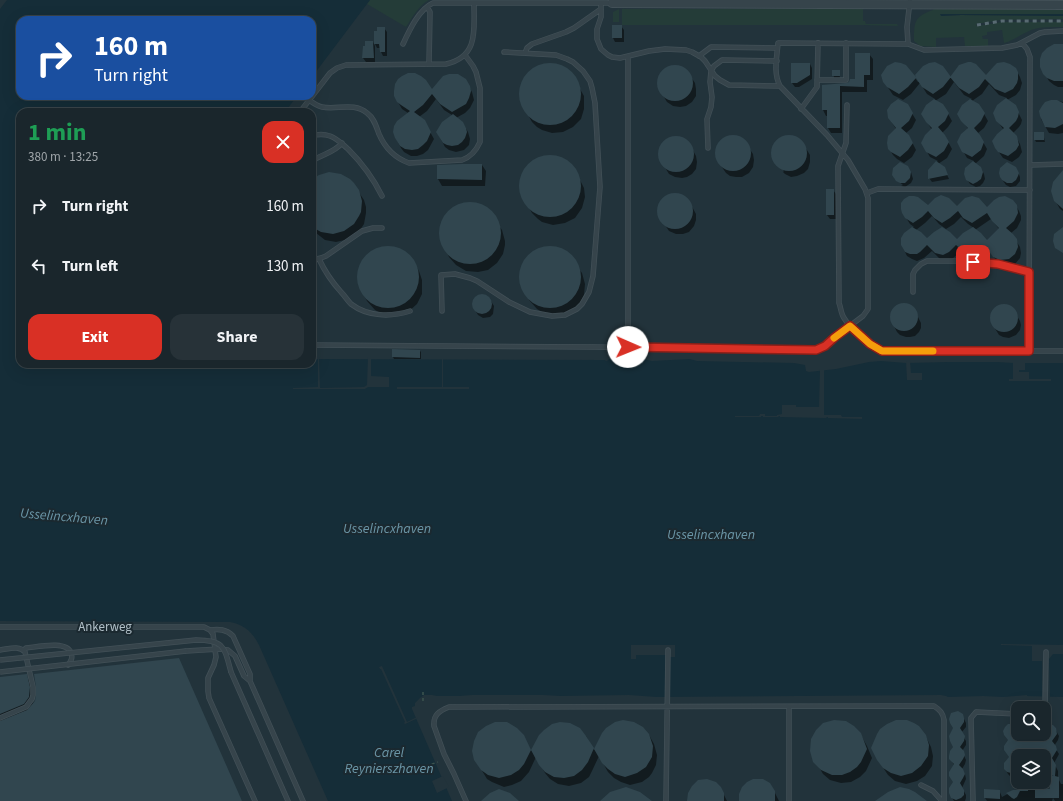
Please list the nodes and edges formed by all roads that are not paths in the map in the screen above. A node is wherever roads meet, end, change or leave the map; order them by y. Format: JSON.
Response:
{"nodes":[{"id":1,"x":910,"y":2,"type":"edge"},
{"id":2,"x":474,"y":3,"type":"junction"},
{"id":3,"x":601,"y":3,"type":"junction"},
{"id":4,"x":612,"y":4,"type":"joint"},
{"id":5,"x":1063,"y":5,"type":"edge"},
{"id":6,"x":427,"y":7,"type":"junction"},
{"id":7,"x":601,"y":9,"type":"junction"},
{"id":8,"x":1063,"y":31,"type":"edge"},
{"id":9,"x":818,"y":43,"type":"junction"},
{"id":10,"x":846,"y":43,"type":"junction"},
{"id":11,"x":1022,"y":43,"type":"junction"},
{"id":12,"x":403,"y":44,"type":"dead end"},
{"id":13,"x":908,"y":44,"type":"junction"},
{"id":14,"x":777,"y":48,"type":"junction"},
{"id":15,"x":504,"y":52,"type":"dead end"},
{"id":16,"x":524,"y":53,"type":"junction"},
{"id":17,"x":465,"y":55,"type":"junction"},
{"id":18,"x":628,"y":56,"type":"junction"},
{"id":19,"x":699,"y":56,"type":"junction"},
{"id":20,"x":777,"y":61,"type":"junction"},
{"id":21,"x":429,"y":64,"type":"junction"},
{"id":22,"x":711,"y":71,"type":"junction"},
{"id":23,"x":817,"y":80,"type":"junction"},
{"id":24,"x":780,"y":86,"type":"junction"},
{"id":25,"x":316,"y":91,"type":"edge"},
{"id":26,"x":309,"y":100,"type":"joint"},
{"id":27,"x":847,"y":105,"type":"dead end"},
{"id":28,"x":303,"y":108,"type":"edge"},
{"id":29,"x":801,"y":109,"type":"junction"},
{"id":30,"x":316,"y":135,"type":"edge"},
{"id":31,"x":342,"y":143,"type":"junction"},
{"id":32,"x":708,"y":148,"type":"dead end"},
{"id":33,"x":842,"y":153,"type":"junction"},
{"id":34,"x":316,"y":158,"type":"edge"},
{"id":35,"x":1063,"y":164,"type":"edge"},
{"id":36,"x":1030,"y":165,"type":"junction"},
{"id":37,"x":1030,"y":190,"type":"junction"},
{"id":38,"x":867,"y":193,"type":"junction"},
{"id":39,"x":382,"y":196,"type":"dead end"},
{"id":40,"x":382,"y":228,"type":"dead end"},
{"id":41,"x":316,"y":259,"type":"edge"},
{"id":42,"x":319,"y":259,"type":"junction"},
{"id":43,"x":1029,"y":272,"type":"junction"},
{"id":44,"x":913,"y":292,"type":"dead end"},
{"id":45,"x":410,"y":311,"type":"dead end"},
{"id":46,"x":442,"y":311,"type":"dead end"},
{"id":47,"x":850,"y":326,"type":"junction"},
{"id":48,"x":316,"y":345,"type":"edge"},
{"id":49,"x":628,"y":347,"type":"junction"},
{"id":50,"x":1029,"y":351,"type":"junction"},
{"id":51,"x":1063,"y":351,"type":"edge"},
{"id":52,"x":0,"y":627,"type":"edge"},
{"id":53,"x":210,"y":630,"type":"junction"},
{"id":54,"x":215,"y":649,"type":"junction"},
{"id":55,"x":0,"y":650,"type":"edge"},
{"id":56,"x":24,"y":650,"type":"junction"},
{"id":57,"x":668,"y":650,"type":"dead end"},
{"id":58,"x":1046,"y":652,"type":"dead end"},
{"id":59,"x":0,"y":660,"type":"edge"},
{"id":60,"x":30,"y":669,"type":"junction"},
{"id":61,"x":0,"y":672,"type":"edge"},
{"id":62,"x":250,"y":681,"type":"junction"},
{"id":63,"x":1045,"y":701,"type":"edge"},
{"id":64,"x":789,"y":706,"type":"junction"},
{"id":65,"x":667,"y":707,"type":"junction"},
{"id":66,"x":1011,"y":714,"type":"edge"},
{"id":67,"x":0,"y":718,"type":"edge"},
{"id":68,"x":921,"y":785,"type":"dead end"},
{"id":69,"x":255,"y":801,"type":"edge"},
{"id":70,"x":288,"y":801,"type":"edge"},
{"id":71,"x":303,"y":801,"type":"edge"},
{"id":72,"x":466,"y":801,"type":"edge"},
{"id":73,"x":666,"y":801,"type":"edge"},
{"id":74,"x":789,"y":801,"type":"edge"},
{"id":75,"x":943,"y":801,"type":"edge"},
{"id":76,"x":973,"y":801,"type":"edge"}],
"edges":[{"from":1,"to":4,"type":"street"},
{"from":1,"to":5,"type":"street"},
{"from":1,"to":13,"type":"lane"},
{"from":2,"to":3,"type":"lane"},
{"from":2,"to":6,"type":"lane"},
{"from":2,"to":17,"type":"lane"},
{"from":3,"to":4,"type":"lane"},
{"from":3,"to":7,"type":"lane"},
{"from":6,"to":12,"type":"lane"},
{"from":6,"to":21,"type":"lane"},
{"from":7,"to":16,"type":"lane"},
{"from":7,"to":18,"type":"lane"},
{"from":8,"to":11,"type":"lane"},
{"from":9,"to":10,"type":"lane"},
{"from":9,"to":14,"type":"lane"},
{"from":9,"to":23,"type":"lane"},
{"from":10,"to":13,"type":"lane"},
{"from":10,"to":23,"type":"lane"},
{"from":11,"to":13,"type":"lane"},
{"from":11,"to":36,"type":"lane"},
{"from":14,"to":19,"type":"lane"},
{"from":14,"to":20,"type":"lane"},
{"from":15,"to":16,"type":"lane"},
{"from":16,"to":46,"type":"lane"},
{"from":17,"to":21,"type":"lane"},
{"from":17,"to":26,"type":"lane"},
{"from":18,"to":19,"type":"lane"},
{"from":18,"to":49,"type":"lane"},
{"from":19,"to":22,"type":"lane"},
{"from":20,"to":22,"type":"lane"},
{"from":20,"to":24,"type":"lane"},
{"from":21,"to":25,"type":"lane"},
{"from":22,"to":24,"type":"lane"},
{"from":22,"to":32,"type":"lane"},
{"from":23,"to":29,"type":"lane"},
{"from":24,"to":29,"type":"lane"},
{"from":26,"to":28,"type":"lane"},
{"from":27,"to":33,"type":"lane"},
{"from":29,"to":33,"type":"lane"},
{"from":30,"to":31,"type":"lane"},
{"from":31,"to":34,"type":"lane"},
{"from":31,"to":39,"type":"lane"},
{"from":33,"to":38,"type":"lane"},
{"from":33,"to":47,"type":"lane"},
{"from":35,"to":36,"type":"lane"},
{"from":36,"to":37,"type":"lane"},
{"from":37,"to":38,"type":"lane"},
{"from":37,"to":43,"type":"lane"},
{"from":38,"to":47,"type":"lane"},
{"from":40,"to":42,"type":"lane"},
{"from":41,"to":42,"type":"lane"},
{"from":42,"to":45,"type":"lane"},
{"from":43,"to":44,"type":"lane"},
{"from":43,"to":50,"type":"lane"},
{"from":47,"to":49,"type":"lane"},
{"from":47,"to":50,"type":"lane"},
{"from":48,"to":49,"type":"lane"},
{"from":50,"to":51,"type":"lane"},
{"from":52,"to":53,"type":"lane","name":"Ankerweg"},
{"from":53,"to":54,"type":"lane"},
{"from":53,"to":62,"type":"lane","name":"Ankerweg"},
{"from":54,"to":61,"type":"lane","name":"Ankerweg","bridge":true},
{"from":54,"to":62,"type":"lane","name":"Ankerweg"},
{"from":54,"to":69,"type":"lane"},
{"from":55,"to":56,"type":"lane","name":"Ankerweg"},
{"from":56,"to":60,"type":"lane"},
{"from":56,"to":60,"type":"lane","name":"Ankerweg"},
{"from":57,"to":65,"type":"lane"},
{"from":58,"to":63,"type":"lane"},
{"from":59,"to":70,"type":"lane","name":"Ankerweg","bridge":true},
{"from":60,"to":61,"type":"lane","name":"Ankerweg"},
{"from":60,"to":67,"type":"lane"},
{"from":62,"to":71,"type":"lane","name":"Ankerweg"},
{"from":64,"to":65,"type":"lane"},
{"from":64,"to":74,"type":"lane"},
{"from":64,"to":75,"type":"lane"},
{"from":65,"to":72,"type":"lane"},
{"from":65,"to":73,"type":"lane"},
{"from":66,"to":76,"type":"lane"},
{"from":68,"to":75,"type":"lane"}]}
